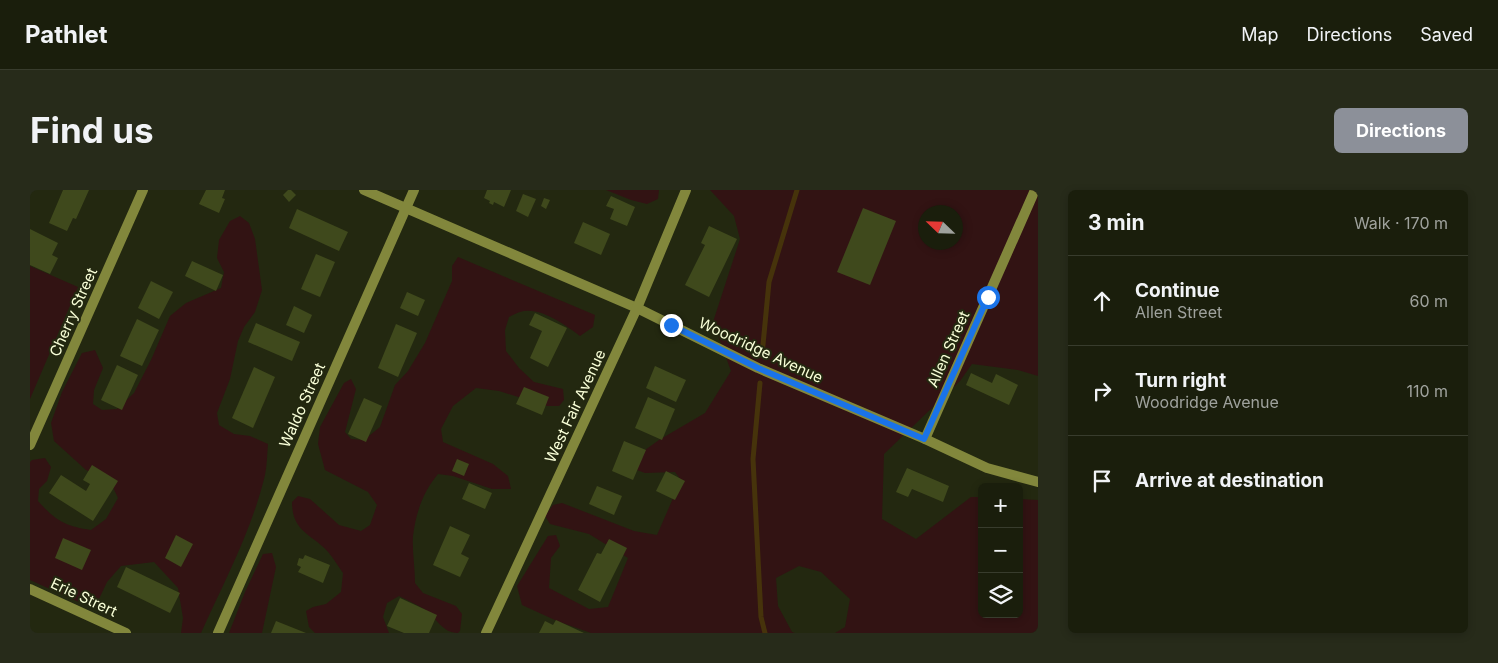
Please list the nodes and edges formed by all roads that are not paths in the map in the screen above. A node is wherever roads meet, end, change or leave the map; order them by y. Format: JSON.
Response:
{"nodes":[{"id":1,"x":143,"y":190,"type":"edge"},
{"id":2,"x":364,"y":190,"type":"edge"},
{"id":3,"x":414,"y":190,"type":"edge"},
{"id":4,"x":686,"y":190,"type":"edge"},
{"id":5,"x":1035,"y":190,"type":"edge"},
{"id":6,"x":406,"y":208,"type":"junction"},
{"id":7,"x":636,"y":308,"type":"junction"},
{"id":8,"x":924,"y":439,"type":"junction"},
{"id":9,"x":30,"y":445,"type":"edge"},
{"id":10,"x":1038,"y":482,"type":"edge"},
{"id":11,"x":30,"y":588,"type":"edge"},
{"id":12,"x":126,"y":633,"type":"edge"},
{"id":13,"x":218,"y":633,"type":"edge"},
{"id":14,"x":486,"y":633,"type":"edge"}],
"edges":[{"from":1,"to":9,"type":"street","name":"Cherry Street"},
{"from":2,"to":6,"type":"street","name":"Woodridge Avenue"},
{"from":3,"to":6,"type":"street","name":"Waldo Street"},
{"from":4,"to":7,"type":"street","name":"West Fair Avenue"},
{"from":5,"to":8,"type":"street","name":"Allen Street"},
{"from":6,"to":7,"type":"street","name":"Woodridge Avenue"},
{"from":6,"to":13,"type":"street","name":"Waldo Street"},
{"from":7,"to":8,"type":"street","name":"Woodridge Avenue"},
{"from":7,"to":14,"type":"street","name":"West Fair Avenue"},
{"from":8,"to":10,"type":"street","name":"Woodridge Avenue"},
{"from":11,"to":12,"type":"street","name":"Erie Strert"}]}
